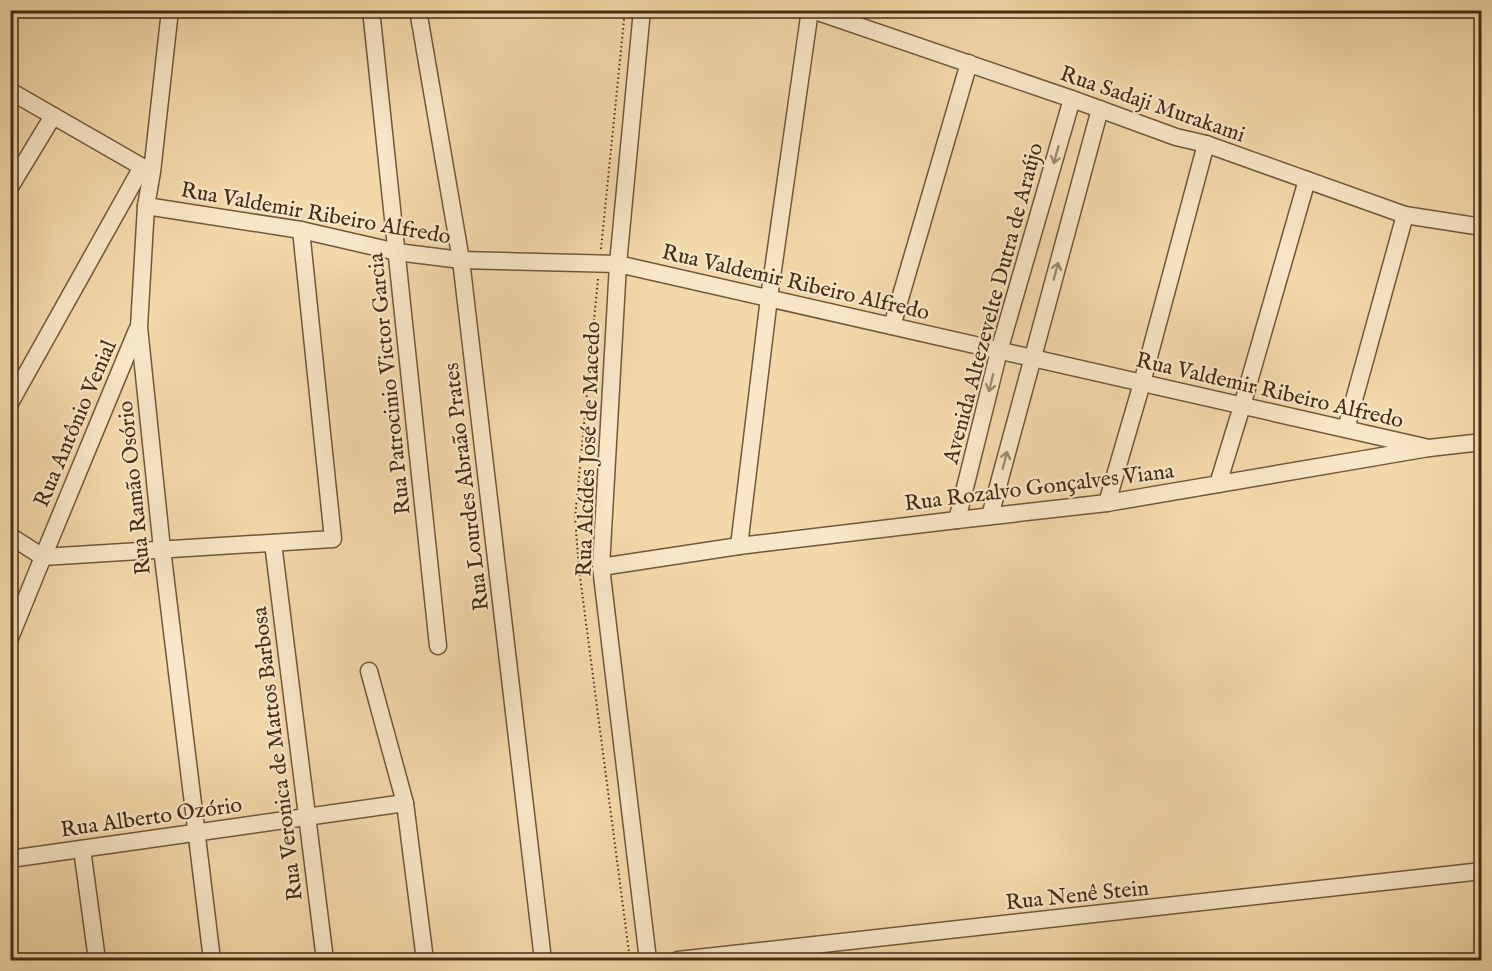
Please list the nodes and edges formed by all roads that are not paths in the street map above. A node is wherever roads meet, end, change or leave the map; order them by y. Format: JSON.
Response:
{"nodes":[{"id":1,"x":170,"y":10,"type":"edge"},
{"id":2,"x":373,"y":10,"type":"edge"},
{"id":3,"x":418,"y":10,"type":"edge"},
{"id":4,"x":642,"y":10,"type":"edge"},
{"id":5,"x":811,"y":10,"type":"edge"},
{"id":6,"x":969,"y":63,"type":"junction"},
{"id":7,"x":10,"y":91,"type":"edge"},
{"id":8,"x":1072,"y":99,"type":"junction"},
{"id":9,"x":1100,"y":109,"type":"junction"},
{"id":10,"x":53,"y":116,"type":"junction"},
{"id":11,"x":1206,"y":144,"type":"junction"},
{"id":12,"x":147,"y":170,"type":"junction"},
{"id":13,"x":1307,"y":180,"type":"junction"},
{"id":14,"x":10,"y":188,"type":"edge"},
{"id":15,"x":146,"y":206,"type":"junction"},
{"id":16,"x":1405,"y":214,"type":"junction"},
{"id":17,"x":1482,"y":227,"type":"edge"},
{"id":18,"x":301,"y":230,"type":"junction"},
{"id":19,"x":397,"y":252,"type":"junction"},
{"id":20,"x":461,"y":260,"type":"junction"},
{"id":21,"x":618,"y":264,"type":"junction"},
{"id":22,"x":769,"y":298,"type":"junction"},
{"id":23,"x":892,"y":326,"type":"junction"},
{"id":24,"x":139,"y":327,"type":"junction"},
{"id":25,"x":999,"y":351,"type":"junction"},
{"id":26,"x":1033,"y":358,"type":"junction"},
{"id":27,"x":1142,"y":383,"type":"junction"},
{"id":28,"x":10,"y":403,"type":"edge"},
{"id":29,"x":1242,"y":406,"type":"junction"},
{"id":30,"x":1346,"y":429,"type":"junction"},
{"id":31,"x":1482,"y":442,"type":"edge"},
{"id":32,"x":1429,"y":448,"type":"junction"},
{"id":33,"x":1218,"y":484,"type":"junction"},
{"id":34,"x":1107,"y":503,"type":"junction"},
{"id":35,"x":990,"y":516,"type":"junction"},
{"id":36,"x":957,"y":520,"type":"junction"},
{"id":37,"x":10,"y":536,"type":"edge"},
{"id":38,"x":273,"y":543,"type":"junction"},
{"id":39,"x":739,"y":546,"type":"junction"},
{"id":40,"x":162,"y":549,"type":"junction"},
{"id":41,"x":43,"y":556,"type":"junction"},
{"id":42,"x":601,"y":567,"type":"junction"},
{"id":43,"x":10,"y":638,"type":"edge"},
{"id":44,"x":438,"y":646,"type":"dead end"},
{"id":45,"x":369,"y":671,"type":"dead end"},
{"id":46,"x":405,"y":803,"type":"junction"},
{"id":47,"x":307,"y":817,"type":"junction"},
{"id":48,"x":196,"y":832,"type":"junction"},
{"id":49,"x":82,"y":849,"type":"junction"},
{"id":50,"x":10,"y":859,"type":"edge"},
{"id":51,"x":1482,"y":872,"type":"edge"},
{"id":52,"x":96,"y":960,"type":"edge"},
{"id":53,"x":212,"y":960,"type":"edge"},
{"id":54,"x":324,"y":960,"type":"edge"},
{"id":55,"x":425,"y":960,"type":"edge"},
{"id":56,"x":543,"y":960,"type":"edge"},
{"id":57,"x":648,"y":960,"type":"edge"},
{"id":58,"x":678,"y":960,"type":"edge"}],
"edges":[{"from":1,"to":12,"type":"street","name":"Rua Ramão Osório"},
{"from":2,"to":19,"type":"street","name":"Rua Patrocinio Victor Garcia"},
{"from":3,"to":20,"type":"street","name":"Rua Lourdes Abraão Prates"},
{"from":4,"to":21,"type":"street","name":"Rua Alcídes José de Macedo"},
{"from":5,"to":6,"type":"street","name":"Rua Sadaji Murakami"},
{"from":5,"to":22,"type":"street"},
{"from":6,"to":8,"type":"street","name":"Rua Sadaji Murakami"},
{"from":6,"to":23,"type":"street"},
{"from":7,"to":10,"type":"street"},
{"from":8,"to":9,"type":"street","name":"Rua Sadaji Murakami"},
{"from":8,"to":25,"type":"street","name":"Avenida Altezevelte Dutra de Araújo","one_way":true},
{"from":9,"to":11,"type":"street","name":"Rua Sadaji Murakami"},
{"from":26,"to":9,"type":"street","one_way":true},
{"from":10,"to":12,"type":"street"},
{"from":10,"to":14,"type":"street"},
{"from":11,"to":13,"type":"street","name":"Rua Sadaji Murakami"},
{"from":11,"to":27,"type":"street"},
{"from":12,"to":15,"type":"street","name":"Rua Ramão Osório"},
{"from":12,"to":28,"type":"street"},
{"from":13,"to":16,"type":"street","name":"Rua Sadaji Murakami"},
{"from":13,"to":29,"type":"street"},
{"from":15,"to":18,"type":"street","name":"Rua Valdemir Ribeiro Alfredo"},
{"from":15,"to":24,"type":"street","name":"Rua Ramão Osório"},
{"from":16,"to":17,"type":"street","name":"Rua Sadaji Murakami"},
{"from":16,"to":30,"type":"street"},
{"from":18,"to":19,"type":"street","name":"Rua Valdemir Ribeiro Alfredo"},
{"from":18,"to":38,"type":"street"},
{"from":19,"to":20,"type":"street","name":"Rua Valdemir Ribeiro Alfredo"},
{"from":19,"to":44,"type":"street","name":"Rua Patrocinio Victor Garcia"},
{"from":20,"to":21,"type":"street","name":"Rua Valdemir Ribeiro Alfredo"},
{"from":20,"to":56,"type":"street","name":"Rua Lourdes Abraão Prates"},
{"from":21,"to":22,"type":"street","name":"Rua Valdemir Ribeiro Alfredo"},
{"from":21,"to":42,"type":"street","name":"Rua Alcídes José de Macedo"},
{"from":22,"to":23,"type":"street","name":"Rua Valdemir Ribeiro Alfredo"},
{"from":22,"to":39,"type":"street"},
{"from":23,"to":25,"type":"street","name":"Rua Valdemir Ribeiro Alfredo"},
{"from":24,"to":40,"type":"street","name":"Rua Ramão Osório"},
{"from":24,"to":41,"type":"street","name":"Rua Antônio Venial"},
{"from":25,"to":26,"type":"street","name":"Rua Valdemir Ribeiro Alfredo"},
{"from":25,"to":36,"type":"street","name":"Avenida Altezevelte Dutra de Araújo","one_way":true},
{"from":26,"to":27,"type":"street","name":"Rua Valdemir Ribeiro Alfredo"},
{"from":35,"to":26,"type":"street","one_way":true},
{"from":27,"to":29,"type":"street","name":"Rua Valdemir Ribeiro Alfredo"},
{"from":27,"to":34,"type":"street"},
{"from":29,"to":30,"type":"street","name":"Rua Valdemir Ribeiro Alfredo"},
{"from":29,"to":33,"type":"street"},
{"from":30,"to":32,"type":"street","name":"Rua Valdemir Ribeiro Alfredo"},
{"from":31,"to":32,"type":"street","name":"Rua Rozalvo Gonçalves Viana"},
{"from":32,"to":33,"type":"street","name":"Rua Rozalvo Gonçalves Viana"},
{"from":33,"to":34,"type":"street","name":"Rua Rozalvo Gonçalves Viana"},
{"from":34,"to":35,"type":"street","name":"Rua Rozalvo Gonçalves Viana"},
{"from":35,"to":36,"type":"street","name":"Rua Rozalvo Gonçalves Viana"},
{"from":36,"to":39,"type":"street","name":"Rua Rozalvo Gonçalves Viana"},
{"from":37,"to":41,"type":"street"},
{"from":38,"to":40,"type":"street"},
{"from":38,"to":47,"type":"street","name":"Rua Veronica de Mattos Barbosa"},
{"from":39,"to":42,"type":"street","name":"Rua Rozalvo Gonçalves Viana"},
{"from":40,"to":41,"type":"street"},
{"from":40,"to":48,"type":"street","name":"Rua Ramão Osório"},
{"from":41,"to":43,"type":"street","name":"Rua Antônio Venial"},
{"from":42,"to":57,"type":"street","name":"Rua Alcídes José de Macedo"},
{"from":45,"to":46,"type":"street"},
{"from":46,"to":47,"type":"street","name":"Rua Alberto Ozório"},
{"from":46,"to":55,"type":"street"},
{"from":47,"to":48,"type":"street","name":"Rua Alberto Ozório"},
{"from":47,"to":54,"type":"street","name":"Rua Veronica de Mattos Barbosa"},
{"from":48,"to":49,"type":"street","name":"Rua Alberto Ozório"},
{"from":48,"to":53,"type":"street","name":"Rua Ramão Osório"},
{"from":49,"to":50,"type":"street","name":"Rua Alberto Ozório"},
{"from":49,"to":52,"type":"street"},
{"from":51,"to":58,"type":"street","name":"Rua Nenê Stein"}]}
